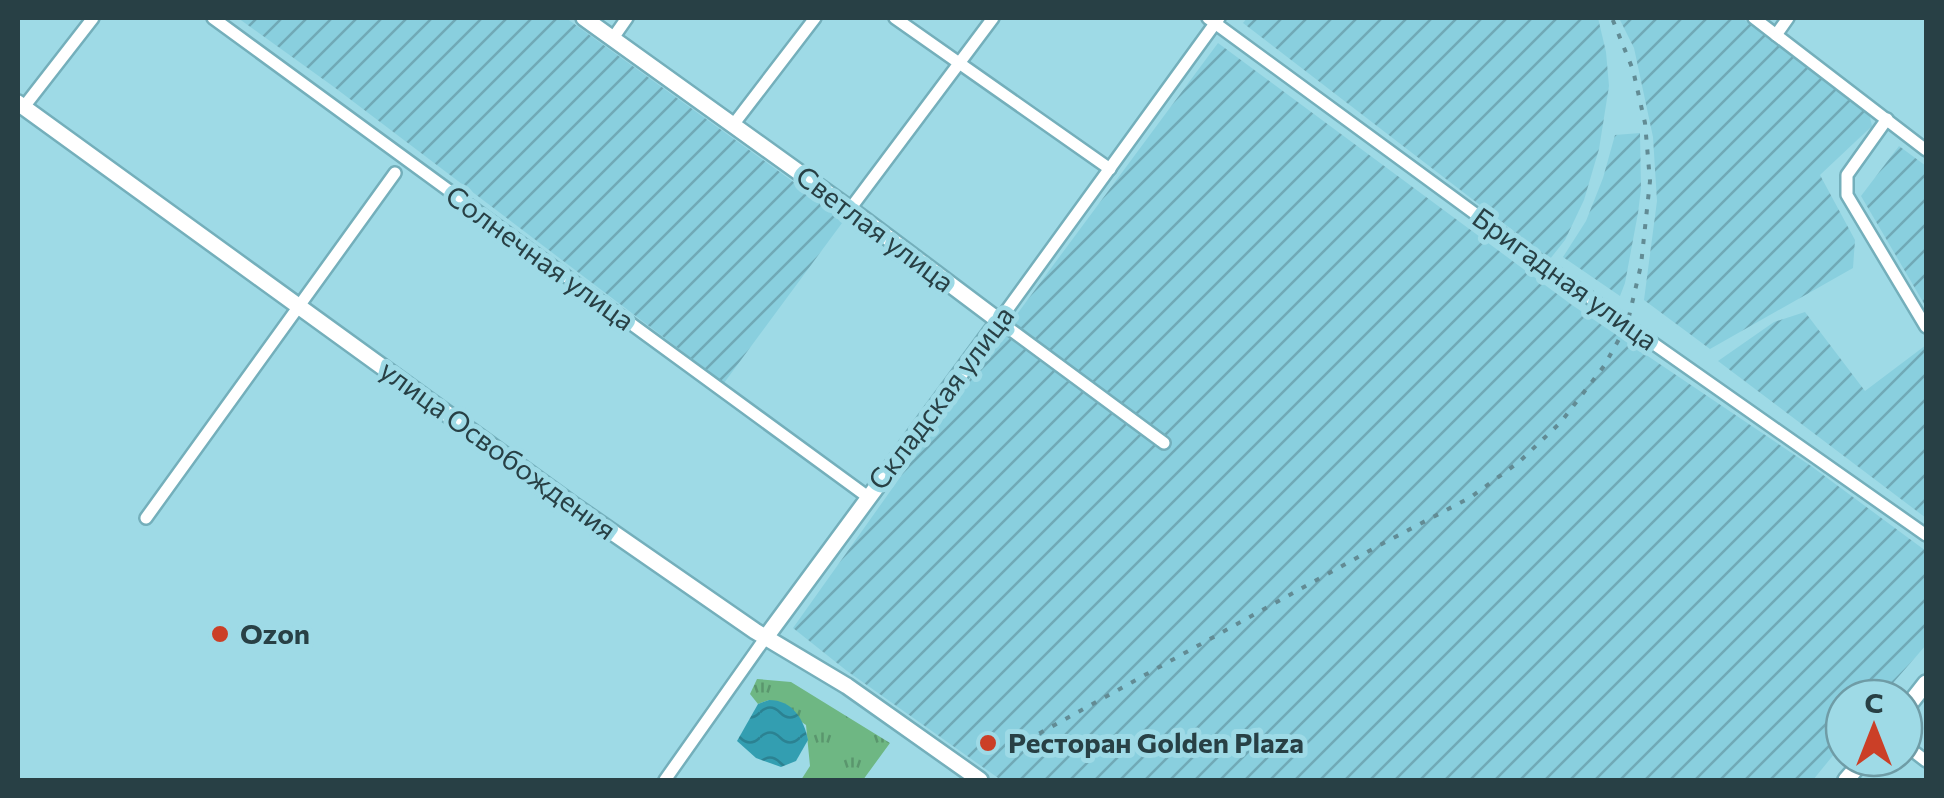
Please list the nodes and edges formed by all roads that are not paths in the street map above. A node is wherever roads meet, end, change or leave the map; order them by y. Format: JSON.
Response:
{"nodes":[{"id":1,"x":93,"y":18,"type":"edge"},
{"id":2,"x":213,"y":18,"type":"edge"},
{"id":3,"x":584,"y":18,"type":"edge"},
{"id":4,"x":627,"y":18,"type":"edge"},
{"id":5,"x":815,"y":18,"type":"edge"},
{"id":6,"x":895,"y":18,"type":"edge"},
{"id":7,"x":993,"y":18,"type":"edge"},
{"id":8,"x":1754,"y":18,"type":"edge"},
{"id":9,"x":1788,"y":18,"type":"edge"},
{"id":10,"x":1214,"y":19,"type":"edge"},
{"id":11,"x":1776,"y":35,"type":"junction"},
{"id":12,"x":613,"y":38,"type":"junction"},
{"id":13,"x":959,"y":64,"type":"junction"},
{"id":14,"x":20,"y":105,"type":"edge"},
{"id":15,"x":1887,"y":119,"type":"junction"},
{"id":16,"x":733,"y":125,"type":"junction"},
{"id":17,"x":1926,"y":150,"type":"edge"},
{"id":18,"x":1110,"y":169,"type":"junction"},
{"id":19,"x":395,"y":172,"type":"dead end"},
{"id":20,"x":850,"y":209,"type":"junction"},
{"id":21,"x":299,"y":307,"type":"junction"},
{"id":22,"x":999,"y":321,"type":"junction"},
{"id":23,"x":1926,"y":327,"type":"edge"},
{"id":24,"x":1164,"y":443,"type":"dead end"},
{"id":25,"x":868,"y":497,"type":"junction"},
{"id":26,"x":146,"y":518,"type":"dead end"},
{"id":27,"x":1926,"y":535,"type":"edge"},
{"id":28,"x":766,"y":636,"type":"junction"},
{"id":29,"x":665,"y":780,"type":"edge"},
{"id":30,"x":980,"y":780,"type":"edge"}],
"edges":[{"from":1,"to":14,"type":"street","name":"улица Освобождения"},
{"from":2,"to":25,"type":"street","name":"Солнечная улица"},
{"from":3,"to":12,"type":"street","name":"Светлая улица"},
{"from":4,"to":12,"type":"street"},
{"from":5,"to":16,"type":"street"},
{"from":6,"to":13,"type":"street"},
{"from":7,"to":13,"type":"street"},
{"from":8,"to":11,"type":"street"},
{"from":9,"to":11,"type":"street"},
{"from":10,"to":18,"type":"street","name":"Складская улица"},
{"from":10,"to":27,"type":"street","name":"Бригадная улица"},
{"from":11,"to":15,"type":"street"},
{"from":12,"to":16,"type":"street","name":"Светлая улица"},
{"from":13,"to":18,"type":"street"},
{"from":13,"to":20,"type":"street"},
{"from":14,"to":21,"type":"street","name":"улица Освобождения"},
{"from":15,"to":17,"type":"street"},
{"from":15,"to":23,"type":"street"},
{"from":16,"to":20,"type":"street","name":"Светлая улица"},
{"from":18,"to":22,"type":"street","name":"Складская улица"},
{"from":19,"to":21,"type":"street"},
{"from":20,"to":22,"type":"street","name":"Светлая улица"},
{"from":21,"to":26,"type":"street"},
{"from":21,"to":28,"type":"street","name":"улица Освобождения"},
{"from":22,"to":24,"type":"street","name":"Светлая улица"},
{"from":22,"to":25,"type":"street","name":"Складская улица"},
{"from":25,"to":28,"type":"street","name":"Складская улица"},
{"from":28,"to":29,"type":"street","name":"Складская улица"},
{"from":28,"to":30,"type":"street","name":"улица Освобождения"}]}
